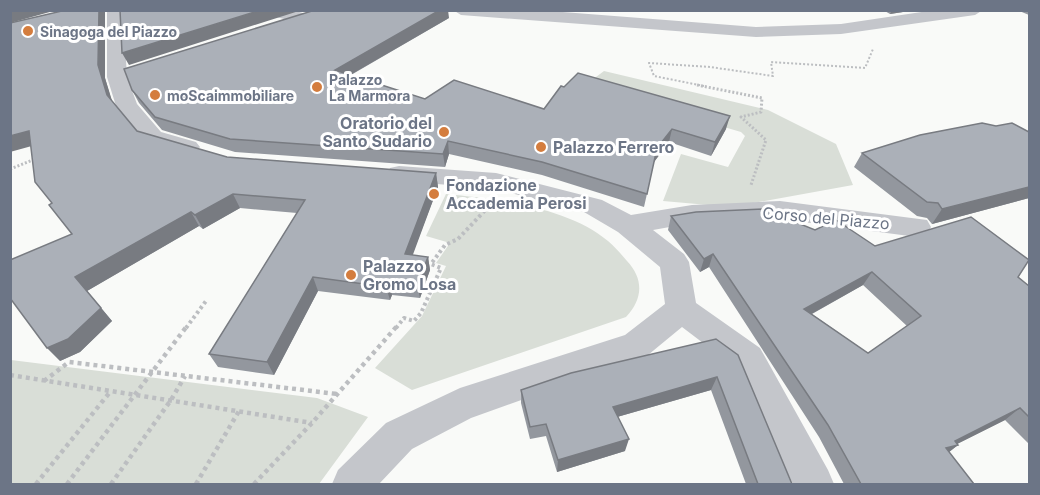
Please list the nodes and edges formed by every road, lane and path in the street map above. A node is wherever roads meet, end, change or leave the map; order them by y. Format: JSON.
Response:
{"nodes":[{"id":1,"x":115,"y":10,"type":"edge"},
{"id":2,"x":461,"y":10,"type":"edge"},
{"id":3,"x":975,"y":10,"type":"edge"},
{"id":4,"x":569,"y":14,"type":"edge"},
{"id":5,"x":313,"y":16,"type":"edge"},
{"id":6,"x":271,"y":20,"type":"edge"},
{"id":7,"x":882,"y":48,"type":"dead end"},
{"id":8,"x":210,"y":154,"type":"edge"},
{"id":9,"x":43,"y":157,"type":"edge"},
{"id":10,"x":10,"y":169,"type":"edge"},
{"id":11,"x":375,"y":172,"type":"edge"},
{"id":12,"x":496,"y":181,"type":"junction"},
{"id":13,"x":743,"y":212,"type":"junction"},
{"id":14,"x":628,"y":225,"type":"junction"},
{"id":15,"x":917,"y":227,"type":"dead end"},
{"id":16,"x":206,"y":301,"type":"dead end"},
{"id":17,"x":681,"y":309,"type":"junction"},
{"id":18,"x":152,"y":372,"type":"junction"},
{"id":19,"x":10,"y":375,"type":"edge"},
{"id":20,"x":186,"y":376,"type":"junction"},
{"id":21,"x":44,"y":381,"type":"junction"},
{"id":22,"x":111,"y":391,"type":"junction"},
{"id":23,"x":338,"y":394,"type":"junction"},
{"id":24,"x":135,"y":395,"type":"junction"},
{"id":25,"x":171,"y":400,"type":"junction"},
{"id":26,"x":238,"y":411,"type":"junction"},
{"id":27,"x":312,"y":423,"type":"junction"},
{"id":28,"x":36,"y":484,"type":"edge"},
{"id":29,"x":67,"y":484,"type":"edge"},
{"id":30,"x":111,"y":484,"type":"edge"},
{"id":31,"x":196,"y":484,"type":"edge"},
{"id":32,"x":254,"y":484,"type":"edge"},
{"id":33,"x":352,"y":484,"type":"edge"},
{"id":34,"x":813,"y":484,"type":"edge"}],
"edges":[{"from":1,"to":8,"type":"street"},
{"from":2,"to":4,"type":"street"},
{"from":3,"to":4,"type":"street"},
{"from":5,"to":6,"type":"street"},
{"from":7,"to":13,"type":"path"},
{"from":9,"to":10,"type":"path"},
{"from":11,"to":12,"type":"street"},
{"from":12,"to":14,"type":"street"},
{"from":12,"to":23,"type":"path"},
{"from":13,"to":14,"type":"street","name":"Corso del Piazzo"},
{"from":13,"to":15,"type":"street","name":"Corso del Piazzo"},
{"from":14,"to":17,"type":"street"},
{"from":16,"to":18,"type":"path"},
{"from":17,"to":33,"type":"street"},
{"from":17,"to":34,"type":"street"},
{"from":18,"to":20,"type":"path"},
{"from":18,"to":21,"type":"path"},
{"from":18,"to":24,"type":"path"},
{"from":19,"to":21,"type":"path"},
{"from":20,"to":23,"type":"path"},
{"from":20,"to":25,"type":"path"},
{"from":21,"to":22,"type":"path"},
{"from":22,"to":24,"type":"path"},
{"from":22,"to":28,"type":"path"},
{"from":23,"to":27,"type":"path"},
{"from":24,"to":25,"type":"path"},
{"from":24,"to":29,"type":"path"},
{"from":25,"to":26,"type":"path"},
{"from":25,"to":30,"type":"path"},
{"from":26,"to":27,"type":"path"},
{"from":26,"to":31,"type":"path"},
{"from":27,"to":32,"type":"path"}]}
